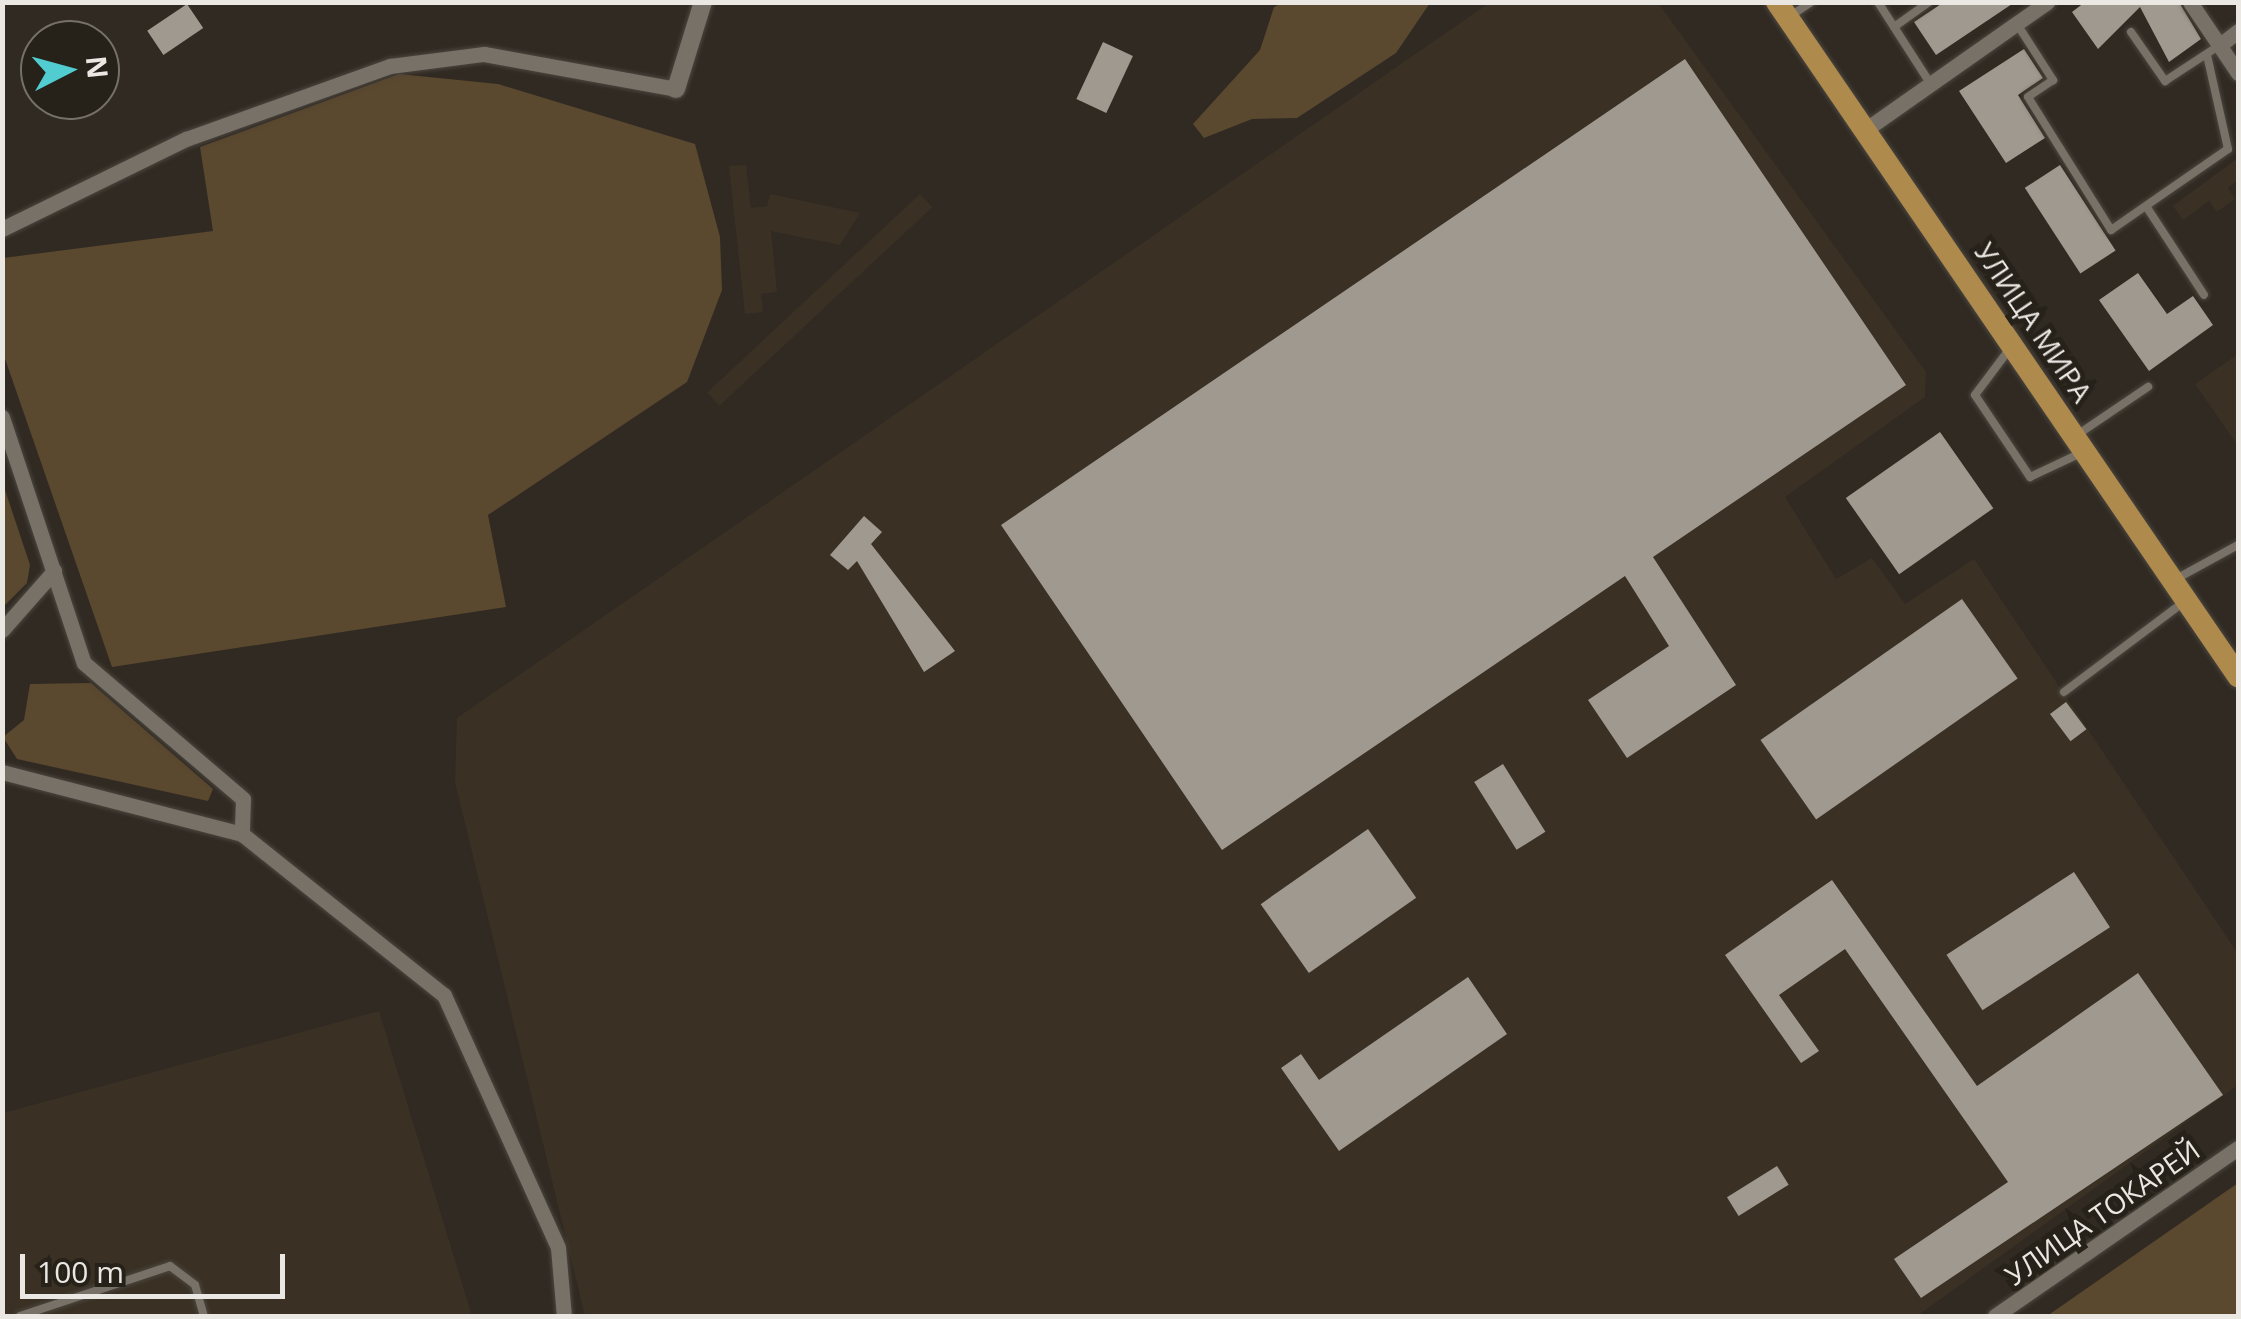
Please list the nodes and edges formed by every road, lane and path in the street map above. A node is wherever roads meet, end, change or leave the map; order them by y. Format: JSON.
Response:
{"nodes":[{"id":1,"x":703,"y":2,"type":"edge"},
{"id":2,"x":1811,"y":2,"type":"edge"},
{"id":3,"x":1878,"y":2,"type":"edge"},
{"id":4,"x":1929,"y":2,"type":"edge"},
{"id":5,"x":2190,"y":2,"type":"edge"},
{"id":6,"x":2040,"y":5,"type":"edge"},
{"id":7,"x":1781,"y":11,"type":"edge"},
{"id":8,"x":2017,"y":24,"type":"junction"},
{"id":9,"x":1894,"y":27,"type":"junction"},
{"id":10,"x":2238,"y":31,"type":"edge"},
{"id":11,"x":2130,"y":32,"type":"dead end"},
{"id":12,"x":2214,"y":50,"type":"junction"},
{"id":13,"x":2238,"y":72,"type":"edge"},
{"id":14,"x":1930,"y":84,"type":"junction"},
{"id":15,"x":676,"y":89,"type":"joint"},
{"id":16,"x":1865,"y":130,"type":"junction"},
{"id":17,"x":2146,"y":206,"type":"junction"},
{"id":18,"x":2,"y":229,"type":"edge"},
{"id":19,"x":2204,"y":295,"type":"dead end"},
{"id":20,"x":2014,"y":343,"type":"junction"},
{"id":21,"x":2148,"y":388,"type":"dead end"},
{"id":22,"x":2,"y":417,"type":"edge"},
{"id":23,"x":2079,"y":444,"type":"junction"},
{"id":24,"x":2238,"y":545,"type":"edge"},
{"id":25,"x":54,"y":571,"type":"junction"},
{"id":26,"x":2181,"y":590,"type":"junction"},
{"id":27,"x":2,"y":630,"type":"edge"},
{"id":28,"x":2238,"y":676,"type":"edge"},
{"id":29,"x":2064,"y":692,"type":"dead end"},
{"id":30,"x":2,"y":772,"type":"edge"},
{"id":31,"x":242,"y":834,"type":"junction"},
{"id":32,"x":2238,"y":1148,"type":"edge"},
{"id":33,"x":20,"y":1316,"type":"edge"},
{"id":34,"x":204,"y":1316,"type":"edge"},
{"id":35,"x":564,"y":1316,"type":"edge"},
{"id":36,"x":1995,"y":1316,"type":"edge"}],
"edges":[{"from":1,"to":15,"type":"street"},
{"from":2,"to":7,"type":"lane"},
{"from":3,"to":9,"type":"lane"},
{"from":4,"to":9,"type":"lane"},
{"from":5,"to":12,"type":"street"},
{"from":6,"to":8,"type":"street"},
{"from":7,"to":16,"type":"main road","name":"УЛИЦА МИРА"},
{"from":8,"to":14,"type":"street"},
{"from":8,"to":17,"type":"lane"},
{"from":9,"to":14,"type":"lane"},
{"from":10,"to":12,"type":"street"},
{"from":11,"to":12,"type":"lane"},
{"from":12,"to":13,"type":"street"},
{"from":12,"to":17,"type":"lane"},
{"from":14,"to":16,"type":"street"},
{"from":15,"to":18,"type":"street"},
{"from":16,"to":20,"type":"main road","name":"УЛИЦА МИРА"},
{"from":17,"to":19,"type":"lane"},
{"from":20,"to":23,"type":"main road","name":"УЛИЦА МИРА"},
{"from":20,"to":23,"type":"lane"},
{"from":21,"to":23,"type":"lane"},
{"from":22,"to":25,"type":"street"},
{"from":23,"to":26,"type":"main road","name":"УЛИЦА МИРА"},
{"from":24,"to":26,"type":"lane"},
{"from":25,"to":27,"type":"street"},
{"from":25,"to":31,"type":"street"},
{"from":26,"to":28,"type":"main road","name":"УЛИЦА МИРА"},
{"from":26,"to":29,"type":"lane"},
{"from":30,"to":31,"type":"street"},
{"from":31,"to":35,"type":"street"},
{"from":32,"to":36,"type":"street","name":"УЛИЦА ТОКАРЕЙ"},
{"from":33,"to":34,"type":"lane"}]}
